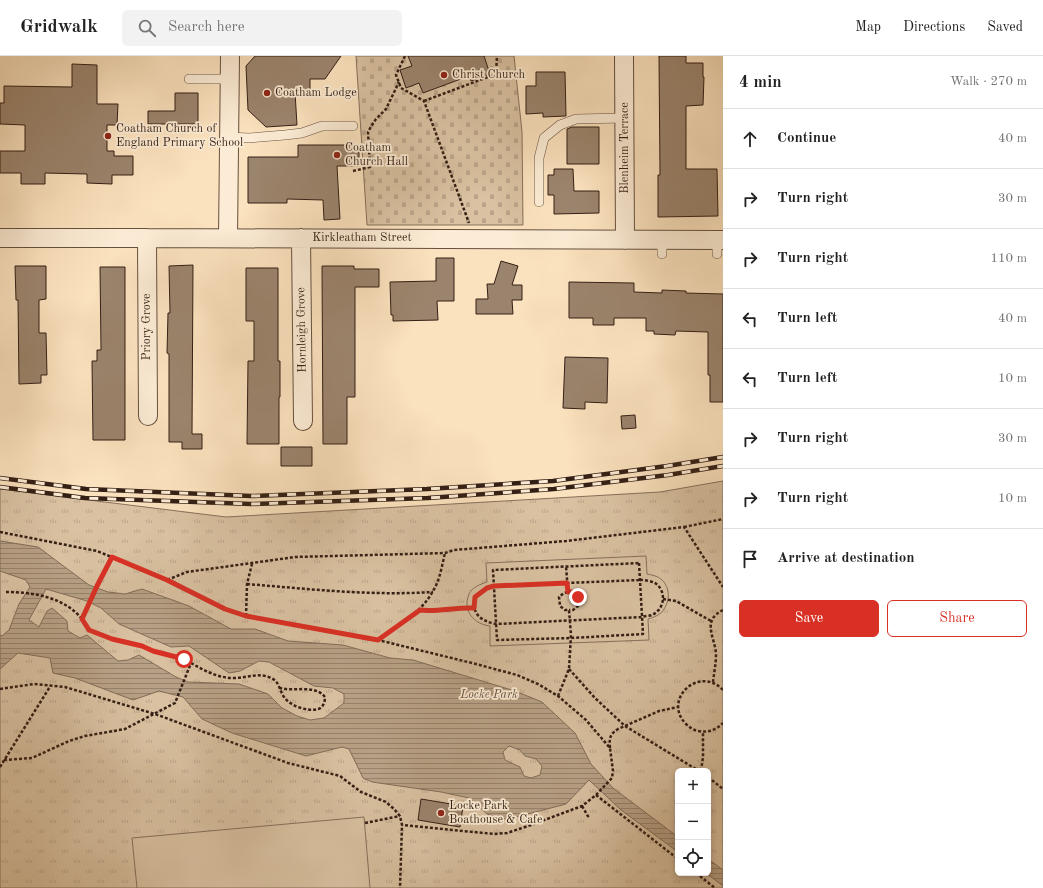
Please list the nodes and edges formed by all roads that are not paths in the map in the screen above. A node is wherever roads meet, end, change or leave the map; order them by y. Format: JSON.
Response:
{"nodes":[{"id":1,"x":230,"y":56,"type":"edge"},
{"id":2,"x":624,"y":56,"type":"edge"},
{"id":3,"x":189,"y":79,"type":"dead end"},
{"id":4,"x":229,"y":79,"type":"junction"},
{"id":5,"x":625,"y":118,"type":"junction"},
{"id":6,"x":353,"y":126,"type":"dead end"},
{"id":7,"x":228,"y":137,"type":"junction"},
{"id":8,"x":539,"y":202,"type":"dead end"},
{"id":9,"x":0,"y":238,"type":"edge"},
{"id":10,"x":147,"y":238,"type":"junction"},
{"id":11,"x":228,"y":238,"type":"junction"},
{"id":12,"x":301,"y":238,"type":"junction"},
{"id":13,"x":625,"y":240,"type":"junction"},
{"id":14,"x":719,"y":245,"type":"edge"},
{"id":15,"x":148,"y":416,"type":"dead end"},
{"id":16,"x":303,"y":421,"type":"dead end"}],
"edges":[{"from":1,"to":4,"type":"street"},
{"from":2,"to":5,"type":"street","name":"Blenheim Terrace"},
{"from":3,"to":4,"type":"lane"},
{"from":4,"to":7,"type":"street"},
{"from":5,"to":8,"type":"lane"},
{"from":5,"to":13,"type":"street","name":"Blenheim Terrace"},
{"from":6,"to":7,"type":"lane"},
{"from":7,"to":11,"type":"street"},
{"from":9,"to":10,"type":"street","name":"Kirkleatham Street"},
{"from":10,"to":11,"type":"street","name":"Kirkleatham Street"},
{"from":10,"to":15,"type":"street","name":"Priory Grove"},
{"from":11,"to":12,"type":"street","name":"Kirkleatham Street"},
{"from":12,"to":13,"type":"street","name":"Kirkleatham Street"},
{"from":12,"to":16,"type":"street","name":"Hornleigh Grove"},
{"from":13,"to":14,"type":"street","name":"Kirkleatham Street"}]}
